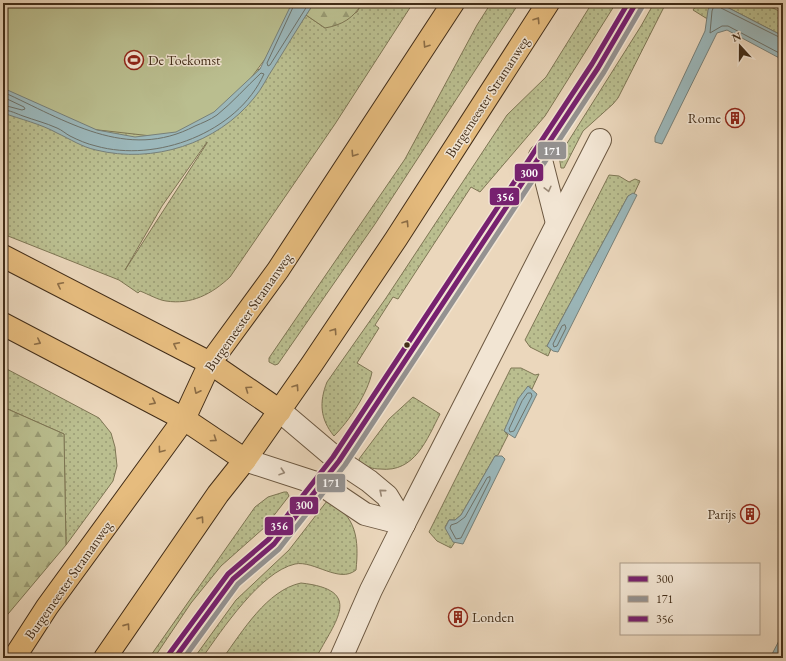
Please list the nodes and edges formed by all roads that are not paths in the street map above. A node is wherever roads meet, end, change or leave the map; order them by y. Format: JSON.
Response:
{"nodes":[{"id":1,"x":453,"y":3,"type":"edge"},
{"id":2,"x":548,"y":3,"type":"edge"},
{"id":3,"x":600,"y":140,"type":"dead end"},
{"id":4,"x":540,"y":156,"type":"dead end"},
{"id":5,"x":557,"y":223,"type":"junction"},
{"id":6,"x":3,"y":256,"type":"edge"},
{"id":7,"x":3,"y":324,"type":"edge"},
{"id":8,"x":210,"y":363,"type":"junction"},
{"id":9,"x":280,"y":411,"type":"junction"},
{"id":10,"x":184,"y":418,"type":"junction"},
{"id":11,"x":245,"y":460,"type":"junction"},
{"id":12,"x":404,"y":524,"type":"junction"},
{"id":13,"x":14,"y":658,"type":"edge"},
{"id":14,"x":105,"y":658,"type":"edge"},
{"id":15,"x":341,"y":658,"type":"edge"}],
"edges":[{"from":1,"to":8,"type":"main road","name":"Burgemeester Stramanweg","one_way":true},
{"from":9,"to":2,"type":"main road","name":"Burgemeester Stramanweg","one_way":true},
{"from":3,"to":5,"type":"street"},
{"from":4,"to":5,"type":"street","one_way":true},
{"from":5,"to":12,"type":"street"},
{"from":8,"to":6,"type":"main road","one_way":true},
{"from":7,"to":10,"type":"main road","one_way":true},
{"from":9,"to":8,"type":"main road","one_way":true},
{"from":8,"to":10,"type":"main road","name":"Burgemeester Stramanweg","one_way":true},
{"from":9,"to":11,"type":"main road","name":"Burgemeester Stramanweg"},
{"from":12,"to":9,"type":"street","one_way":true},
{"from":10,"to":11,"type":"main road","one_way":true},
{"from":10,"to":13,"type":"main road","name":"Burgemeester Stramanweg","one_way":true},
{"from":11,"to":12,"type":"street","one_way":true},
{"from":14,"to":11,"type":"main road","name":"Burgemeester Stramanweg","one_way":true},
{"from":12,"to":15,"type":"street"}]}
